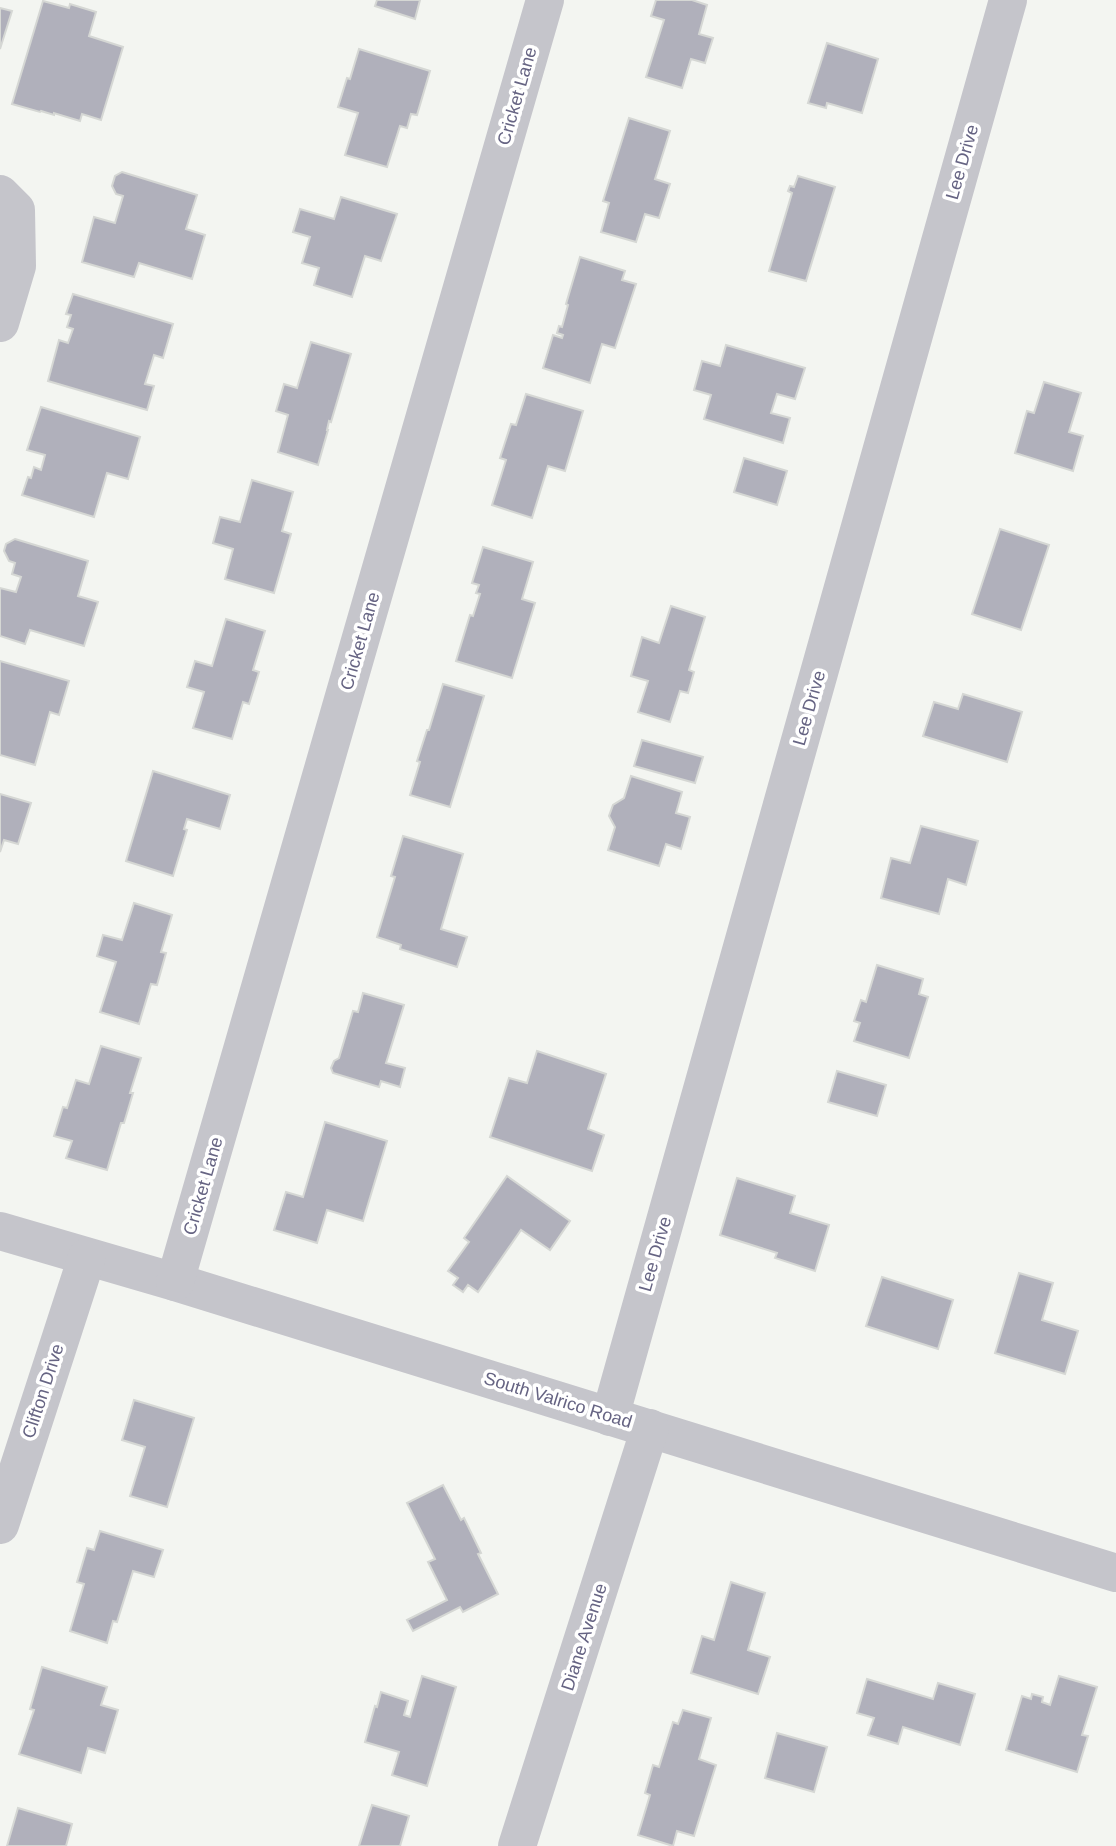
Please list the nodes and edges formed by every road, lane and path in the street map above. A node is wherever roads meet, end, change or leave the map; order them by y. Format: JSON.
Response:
{"nodes":[{"id":1,"x":545,"y":0,"type":"edge"},
{"id":2,"x":1008,"y":0,"type":"edge"},
{"id":3,"x":0,"y":194,"type":"edge"},
{"id":4,"x":0,"y":323,"type":"edge"},
{"id":5,"x":0,"y":1231,"type":"edge"},
{"id":6,"x":87,"y":1257,"type":"junction"},
{"id":7,"x":175,"y":1282,"type":"junction"},
{"id":8,"x":610,"y":1417,"type":"junction"},
{"id":9,"x":650,"y":1428,"type":"junction"},
{"id":10,"x":0,"y":1525,"type":"edge"},
{"id":11,"x":1116,"y":1573,"type":"edge"},
{"id":12,"x":517,"y":1846,"type":"edge"}],
"edges":[{"from":1,"to":7,"type":"street","name":"Cricket Lane"},
{"from":2,"to":8,"type":"street","name":"Lee Drive"},
{"from":3,"to":4,"type":"street"},
{"from":5,"to":6,"type":"street","name":"South Valrico Road"},
{"from":6,"to":7,"type":"street","name":"South Valrico Road"},
{"from":6,"to":10,"type":"street","name":"Clifton Drive"},
{"from":7,"to":8,"type":"street","name":"South Valrico Road"},
{"from":8,"to":9,"type":"street","name":"South Valrico Road"},
{"from":9,"to":11,"type":"street","name":"South Valrico Road"},
{"from":9,"to":12,"type":"street","name":"Diane Avenue"}]}
